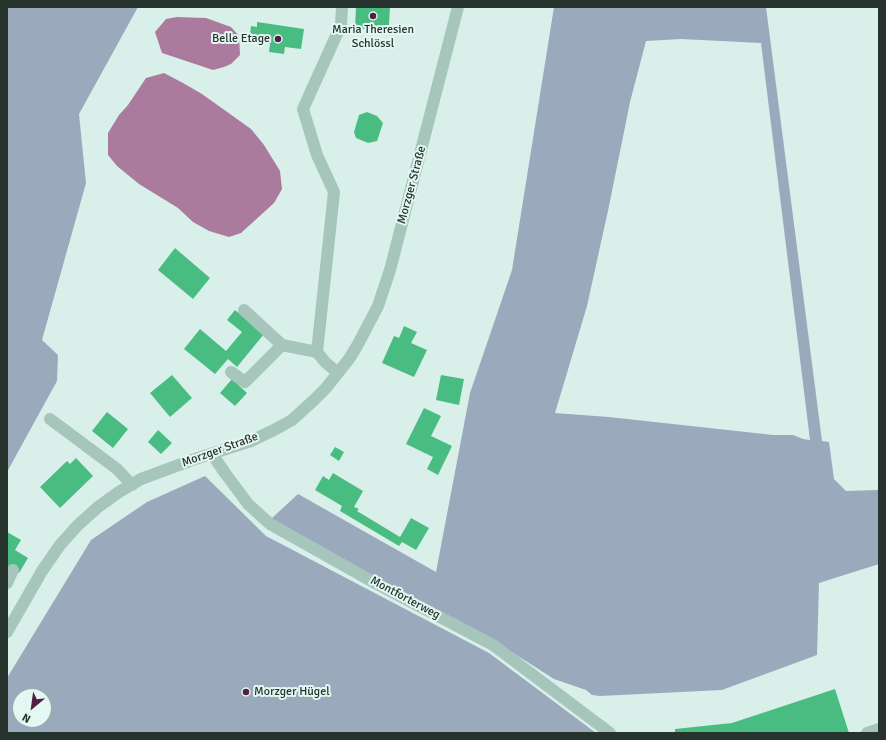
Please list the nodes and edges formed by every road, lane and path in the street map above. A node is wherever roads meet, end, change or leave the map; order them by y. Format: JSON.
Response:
{"nodes":[{"id":1,"x":342,"y":7,"type":"edge"},
{"id":2,"x":458,"y":7,"type":"edge"},
{"id":3,"x":244,"y":310,"type":"dead end"},
{"id":4,"x":282,"y":345,"type":"junction"},
{"id":5,"x":317,"y":352,"type":"junction"},
{"id":6,"x":231,"y":372,"type":"dead end"},
{"id":7,"x":338,"y":373,"type":"junction"},
{"id":8,"x":50,"y":419,"type":"dead end"},
{"id":9,"x":212,"y":454,"type":"junction"},
{"id":10,"x":132,"y":484,"type":"junction"},
{"id":11,"x":13,"y":570,"type":"dead end"},
{"id":12,"x":7,"y":582,"type":"edge"},
{"id":13,"x":7,"y":632,"type":"edge"},
{"id":14,"x":879,"y":729,"type":"edge"},
{"id":15,"x":610,"y":733,"type":"edge"},
{"id":16,"x":868,"y":733,"type":"edge"}],
"edges":[{"from":1,"to":5,"type":"street"},
{"from":2,"to":7,"type":"street","name":"Morzger Straße"},
{"from":3,"to":4,"type":"street"},
{"from":4,"to":5,"type":"street"},
{"from":4,"to":6,"type":"street"},
{"from":5,"to":7,"type":"street"},
{"from":7,"to":9,"type":"street","name":"Morzger Straße"},
{"from":8,"to":10,"type":"street"},
{"from":9,"to":10,"type":"street","name":"Morzger Straße"},
{"from":9,"to":15,"type":"street","name":"Montforterweg"},
{"from":10,"to":13,"type":"street","name":"Morzger Straße"},
{"from":11,"to":12,"type":"street"},
{"from":14,"to":16,"type":"street"}]}
